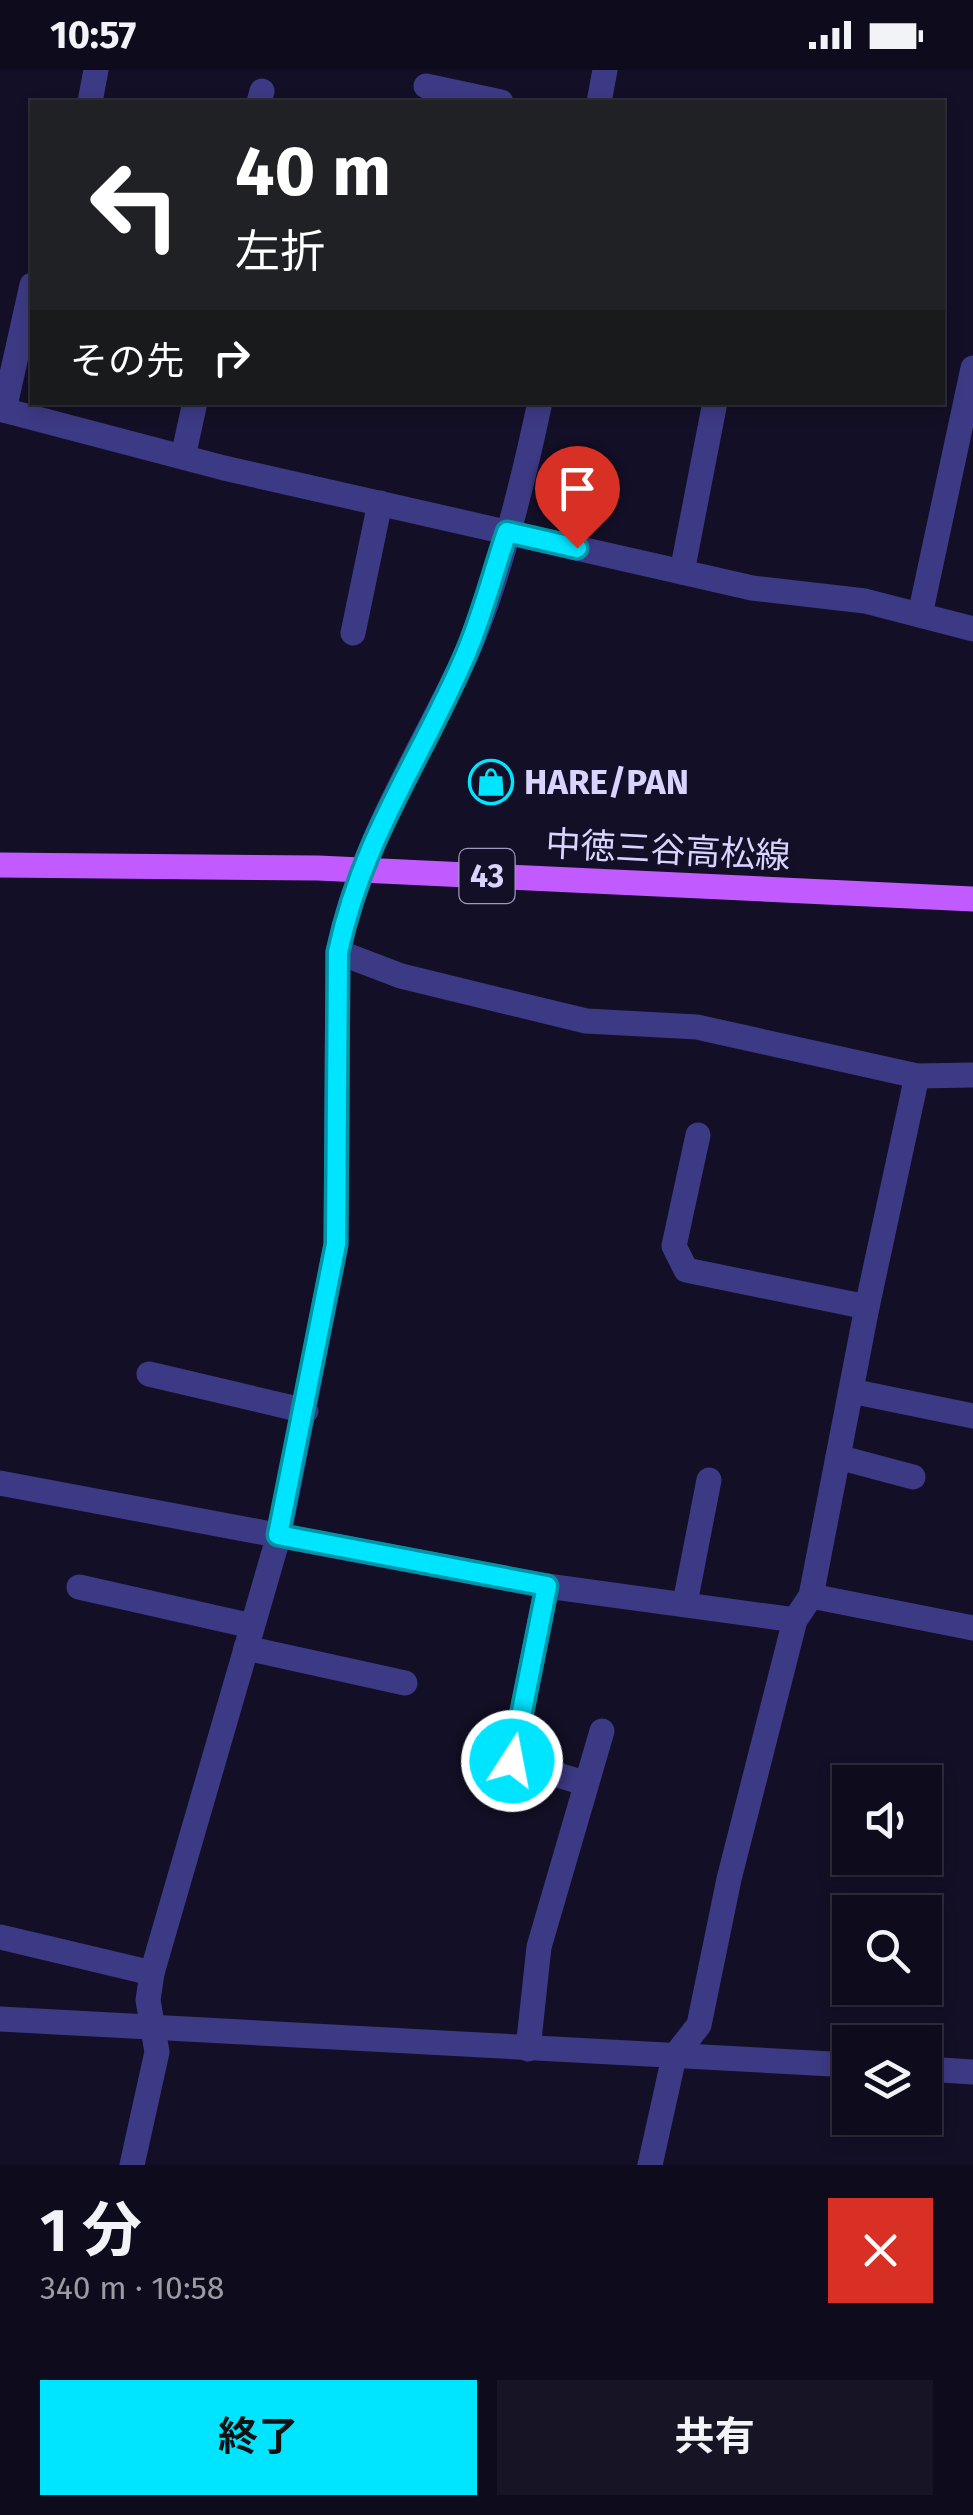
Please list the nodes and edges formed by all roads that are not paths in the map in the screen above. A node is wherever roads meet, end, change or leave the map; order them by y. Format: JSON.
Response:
{"nodes":[{"id":1,"x":96,"y":70,"type":"edge"},
{"id":2,"x":604,"y":70,"type":"edge"},
{"id":3,"x":426,"y":86,"type":"dead end"},
{"id":4,"x":90,"y":100,"type":"edge"},
{"id":5,"x":492,"y":100,"type":"edge"},
{"id":6,"x":599,"y":100,"type":"edge"},
{"id":7,"x":30,"y":292,"type":"edge"},
{"id":8,"x":973,"y":368,"type":"edge"},
{"id":9,"x":194,"y":405,"type":"edge"},
{"id":10,"x":539,"y":405,"type":"edge"},
{"id":11,"x":714,"y":405,"type":"edge"},
{"id":12,"x":2,"y":410,"type":"edge"},
{"id":13,"x":966,"y":438,"type":"edge"},
{"id":14,"x":183,"y":457,"type":"junction"},
{"id":15,"x":380,"y":503,"type":"junction"},
{"id":16,"x":507,"y":532,"type":"junction"},
{"id":17,"x":682,"y":572,"type":"junction"},
{"id":18,"x":920,"y":615,"type":"junction"},
{"id":19,"x":973,"y":629,"type":"edge"},
{"id":20,"x":354,"y":632,"type":"dead end"},
{"id":21,"x":0,"y":864,"type":"edge"},
{"id":22,"x":362,"y":870,"type":"junction"},
{"id":23,"x":973,"y":899,"type":"edge"},
{"id":24,"x":338,"y":952,"type":"junction"},
{"id":25,"x":973,"y":1074,"type":"edge"},
{"id":26,"x":917,"y":1076,"type":"junction"},
{"id":27,"x":698,"y":1135,"type":"dead end"},
{"id":28,"x":866,"y":1307,"type":"junction"},
{"id":29,"x":149,"y":1374,"type":"dead end"},
{"id":30,"x":851,"y":1391,"type":"junction"},
{"id":31,"x":306,"y":1411,"type":"junction"},
{"id":32,"x":973,"y":1416,"type":"edge"},
{"id":33,"x":838,"y":1457,"type":"junction"},
{"id":34,"x":913,"y":1477,"type":"dead end"},
{"id":35,"x":709,"y":1480,"type":"dead end"},
{"id":36,"x":0,"y":1482,"type":"edge"},
{"id":37,"x":278,"y":1535,"type":"junction"},
{"id":38,"x":547,"y":1586,"type":"junction"},
{"id":39,"x":80,"y":1587,"type":"dead end"},
{"id":40,"x":811,"y":1596,"type":"junction"},
{"id":41,"x":685,"y":1603,"type":"junction"},
{"id":42,"x":795,"y":1620,"type":"junction"},
{"id":43,"x":973,"y":1628,"type":"edge"},
{"id":44,"x":249,"y":1637,"type":"junction"},
{"id":45,"x":406,"y":1683,"type":"dead end"},
{"id":46,"x":602,"y":1731,"type":"dead end"},
{"id":47,"x":584,"y":1783,"type":"junction"},
{"id":48,"x":0,"y":1937,"type":"edge"},
{"id":49,"x":152,"y":1973,"type":"junction"},
{"id":50,"x":0,"y":2019,"type":"edge"},
{"id":51,"x":151,"y":2026,"type":"junction"},
{"id":52,"x":528,"y":2049,"type":"junction"},
{"id":53,"x":674,"y":2056,"type":"junction"},
{"id":54,"x":832,"y":2064,"type":"edge"},
{"id":55,"x":942,"y":2070,"type":"edge"},
{"id":56,"x":973,"y":2072,"type":"edge"},
{"id":57,"x":132,"y":2165,"type":"edge"},
{"id":58,"x":650,"y":2165,"type":"edge"}],
"edges":[{"from":1,"to":4,"type":"street"},
{"from":2,"to":6,"type":"street"},
{"from":3,"to":5,"type":"street"},
{"from":7,"to":12,"type":"street"},
{"from":8,"to":13,"type":"street"},
{"from":9,"to":14,"type":"street"},
{"from":10,"to":16,"type":"street"},
{"from":11,"to":17,"type":"street"},
{"from":12,"to":14,"type":"street"},
{"from":13,"to":18,"type":"street"},
{"from":14,"to":15,"type":"street"},
{"from":15,"to":16,"type":"street"},
{"from":15,"to":20,"type":"street"},
{"from":16,"to":17,"type":"street"},
{"from":16,"to":22,"type":"street"},
{"from":17,"to":18,"type":"street"},
{"from":18,"to":19,"type":"street"},
{"from":21,"to":22,"type":"main road","name":"中徳三谷高松線","number":"43"},
{"from":22,"to":23,"type":"main road","name":"中徳三谷高松線","number":"43"},
{"from":22,"to":24,"type":"street"},
{"from":24,"to":26,"type":"street"},
{"from":24,"to":31,"type":"street"},
{"from":25,"to":26,"type":"street"},
{"from":26,"to":28,"type":"street"},
{"from":27,"to":28,"type":"street"},
{"from":28,"to":30,"type":"street"},
{"from":29,"to":31,"type":"street"},
{"from":30,"to":32,"type":"street"},
{"from":30,"to":33,"type":"street"},
{"from":31,"to":37,"type":"street"},
{"from":33,"to":34,"type":"street"},
{"from":33,"to":40,"type":"street"},
{"from":35,"to":41,"type":"street"},
{"from":36,"to":37,"type":"street"},
{"from":37,"to":38,"type":"street"},
{"from":37,"to":44,"type":"street"},
{"from":38,"to":41,"type":"street"},
{"from":38,"to":47,"type":"street"},
{"from":39,"to":44,"type":"street"},
{"from":40,"to":42,"type":"street"},
{"from":40,"to":43,"type":"street"},
{"from":41,"to":42,"type":"street"},
{"from":42,"to":53,"type":"street"},
{"from":44,"to":45,"type":"street"},
{"from":44,"to":49,"type":"street"},
{"from":46,"to":47,"type":"street"},
{"from":47,"to":52,"type":"street"},
{"from":48,"to":49,"type":"street"},
{"from":49,"to":51,"type":"street"},
{"from":50,"to":51,"type":"street"},
{"from":51,"to":52,"type":"street"},
{"from":51,"to":57,"type":"street"},
{"from":52,"to":53,"type":"street"},
{"from":53,"to":54,"type":"street"},
{"from":53,"to":58,"type":"street"},
{"from":55,"to":56,"type":"street"}]}
